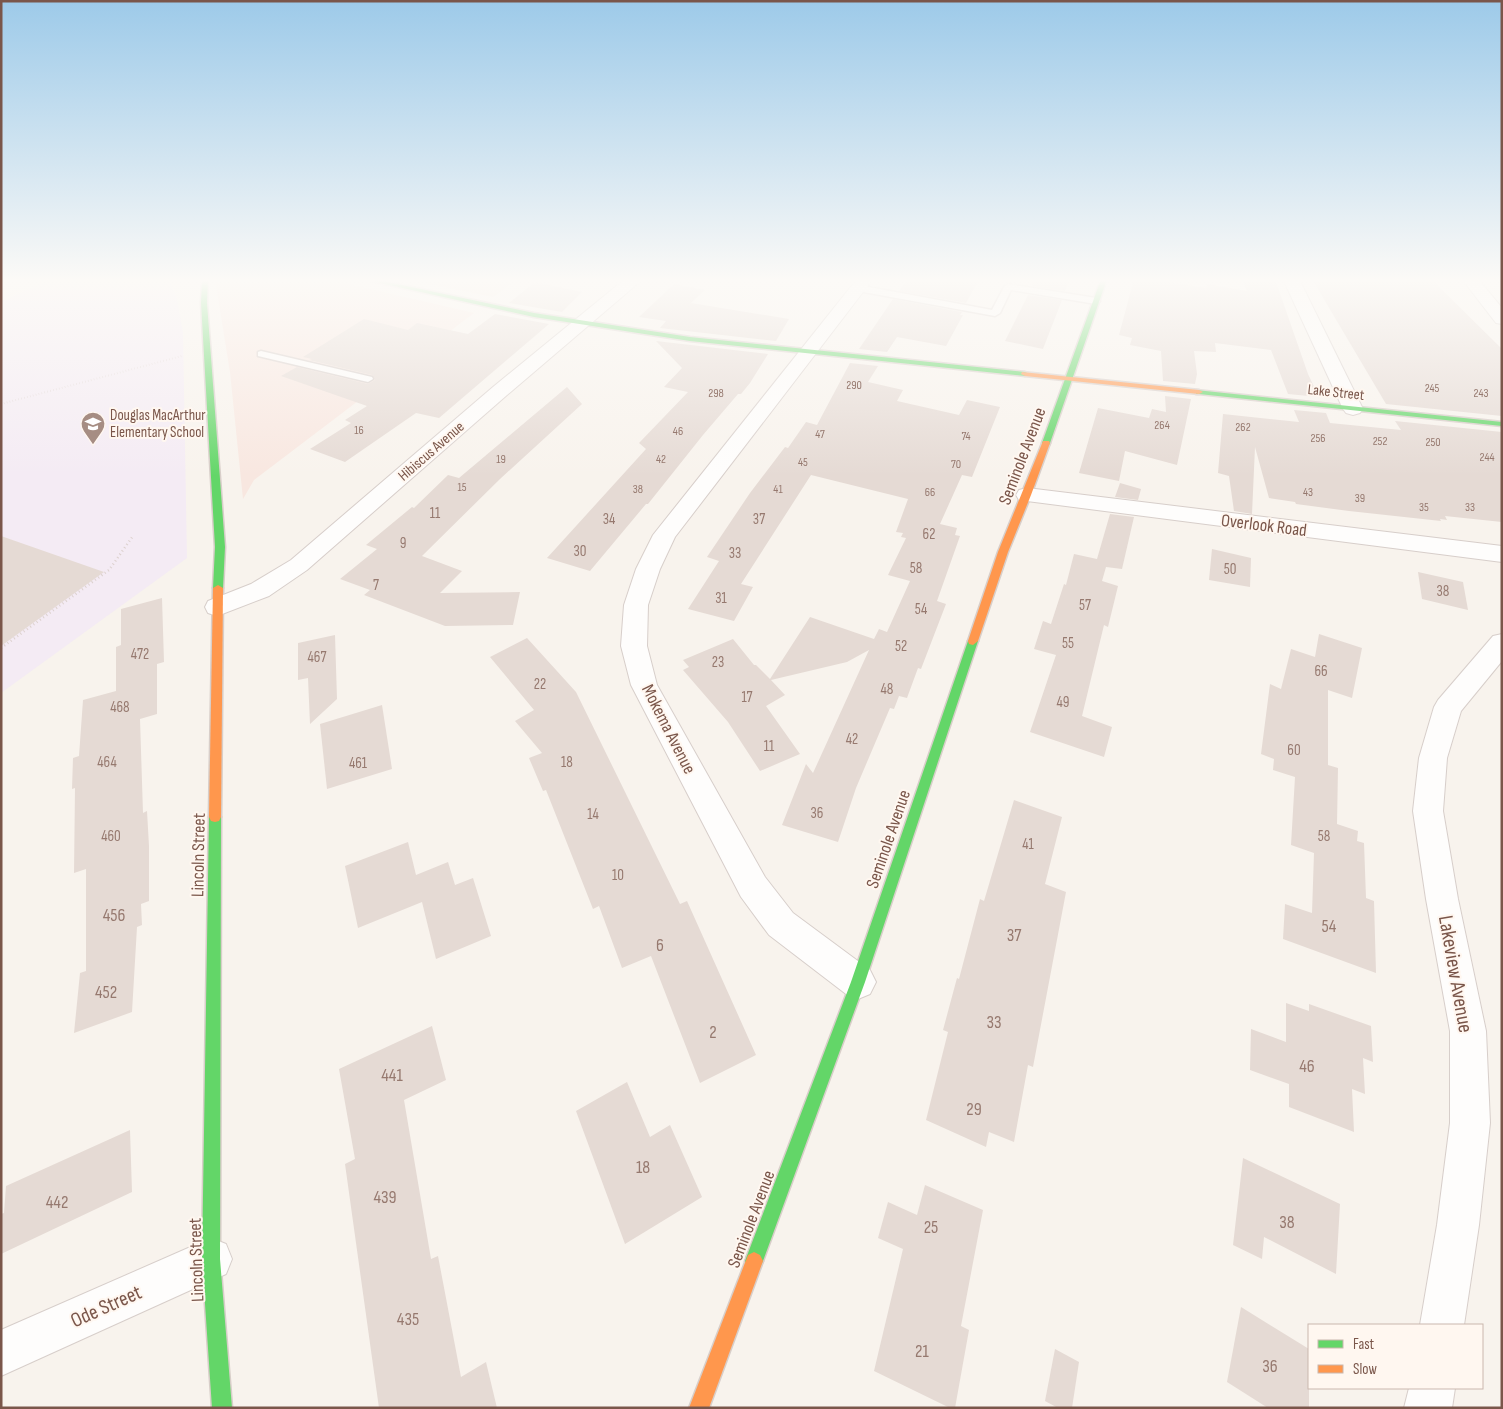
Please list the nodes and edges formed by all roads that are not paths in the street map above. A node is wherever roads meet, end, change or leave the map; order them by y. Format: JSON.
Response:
{"nodes":[{"id":1,"x":207,"y":345,"type":"edge"},
{"id":2,"x":557,"y":345,"type":"edge"},
{"id":3,"x":750,"y":345,"type":"edge"},
{"id":4,"x":814,"y":345,"type":"edge"},
{"id":5,"x":1081,"y":345,"type":"edge"},
{"id":6,"x":1323,"y":345,"type":"edge"},
{"id":7,"x":808,"y":352,"type":"junction"},
{"id":8,"x":261,"y":354,"type":"dead end"},
{"id":9,"x":368,"y":379,"type":"dead end"},
{"id":10,"x":1070,"y":379,"type":"junction"},
{"id":11,"x":1353,"y":408,"type":"junction"},
{"id":12,"x":1502,"y":424,"type":"edge"},
{"id":13,"x":1027,"y":495,"type":"junction"},
{"id":14,"x":1502,"y":554,"type":"edge"},
{"id":15,"x":217,"y":607,"type":"junction"},
{"id":16,"x":1502,"y":643,"type":"edge"},
{"id":17,"x":858,"y":982,"type":"junction"},
{"id":18,"x":211,"y":1259,"type":"junction"},
{"id":19,"x":1442,"y":1324,"type":"edge"},
{"id":20,"x":1,"y":1353,"type":"edge"},
{"id":21,"x":1432,"y":1389,"type":"edge"},
{"id":22,"x":222,"y":1408,"type":"edge"},
{"id":23,"x":699,"y":1408,"type":"edge"},
{"id":24,"x":1428,"y":1408,"type":"edge"}],
"edges":[{"from":1,"to":15,"type":"street","name":"Lincoln Street"},
{"from":2,"to":15,"type":"street","name":"Hibiscus Avenue"},
{"from":3,"to":7,"type":"street","name":"Lake Street"},
{"from":4,"to":7,"type":"street","name":"Mokema Avenue"},
{"from":5,"to":10,"type":"street","name":"Seminole Avenue"},
{"from":6,"to":11,"type":"street"},
{"from":7,"to":10,"type":"street","name":"Lake Street"},
{"from":7,"to":17,"type":"street","name":"Mokema Avenue"},
{"from":8,"to":9,"type":"lane"},
{"from":10,"to":11,"type":"street","name":"Lake Street"},
{"from":10,"to":13,"type":"street","name":"Seminole Avenue"},
{"from":11,"to":12,"type":"street","name":"Lake Street"},
{"from":13,"to":14,"type":"street","name":"Overlook Road"},
{"from":13,"to":17,"type":"street","name":"Seminole Avenue"},
{"from":15,"to":18,"type":"street","name":"Lincoln Street"},
{"from":16,"to":19,"type":"street","name":"Lakeview Avenue"},
{"from":17,"to":23,"type":"street","name":"Seminole Avenue"},
{"from":18,"to":20,"type":"street","name":"Ode Street"},
{"from":18,"to":22,"type":"street","name":"Lincoln Street"},
{"from":21,"to":24,"type":"street"}]}
